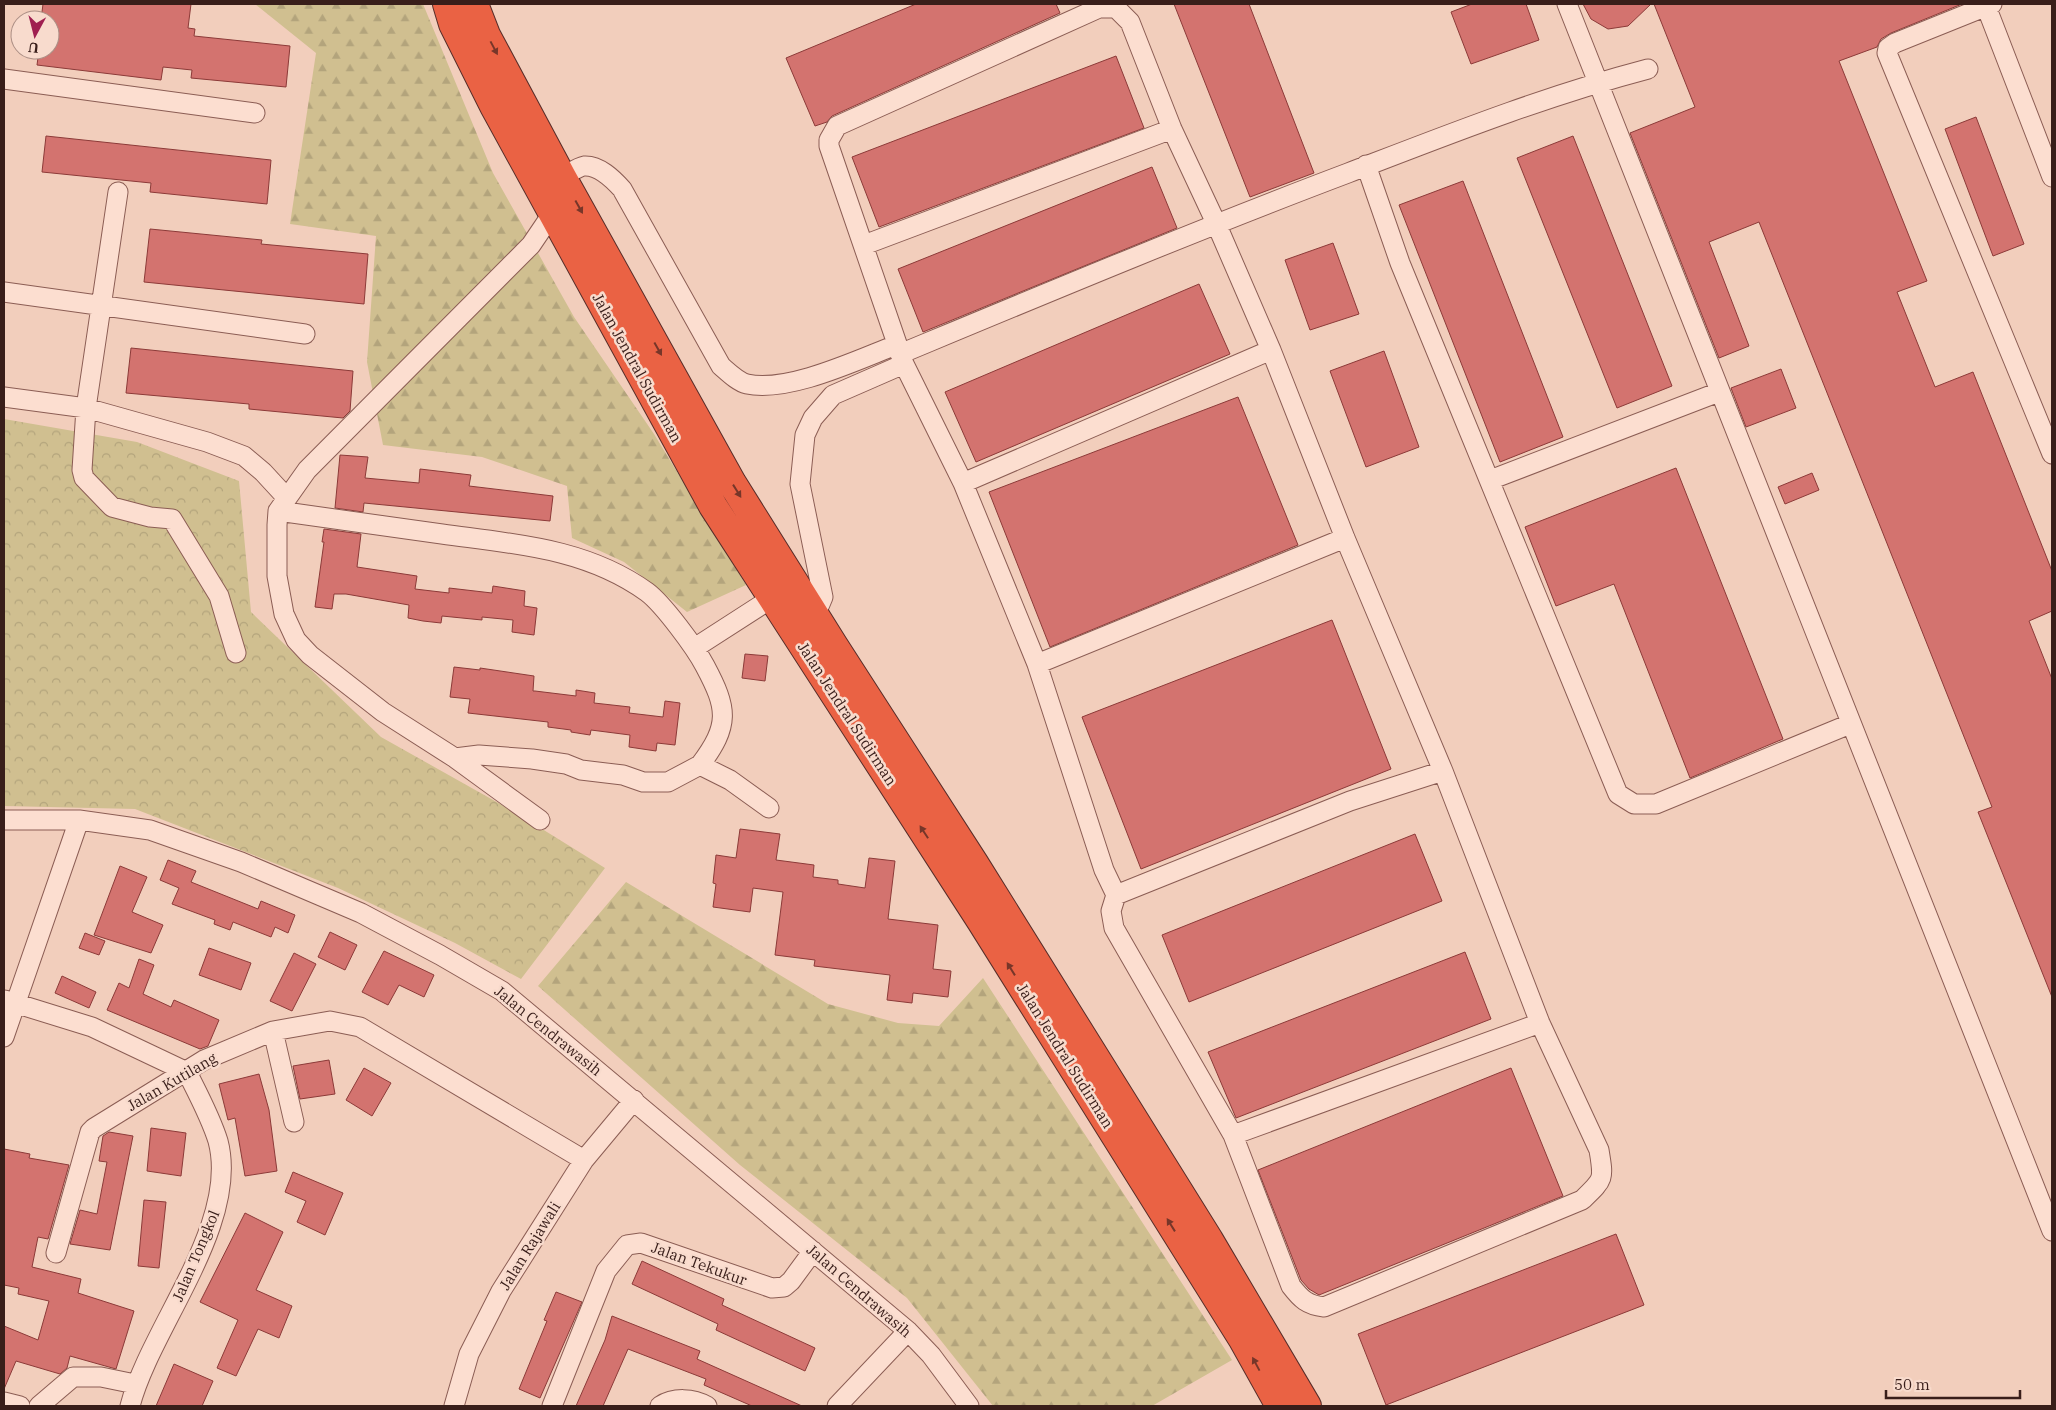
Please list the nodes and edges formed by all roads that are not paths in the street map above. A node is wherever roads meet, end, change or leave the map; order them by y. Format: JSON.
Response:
{"nodes":[{"id":1,"x":447,"y":4,"type":"edge"},
{"id":2,"x":474,"y":4,"type":"edge"},
{"id":3,"x":1567,"y":4,"type":"edge"},
{"id":4,"x":1989,"y":5,"type":"edge"},
{"id":5,"x":1648,"y":69,"type":"dead end"},
{"id":6,"x":4,"y":79,"type":"edge"},
{"id":7,"x":1599,"y":82,"type":"junction"},
{"id":8,"x":255,"y":113,"type":"dead end"},
{"id":9,"x":1172,"y":130,"type":"junction"},
{"id":10,"x":1366,"y":166,"type":"junction"},
{"id":11,"x":562,"y":177,"type":"junction"},
{"id":12,"x":2052,"y":177,"type":"edge"},
{"id":13,"x":118,"y":192,"type":"dead end"},
{"id":14,"x":552,"y":214,"type":"junction"},
{"id":15,"x":1216,"y":223,"type":"junction"},
{"id":16,"x":864,"y":245,"type":"junction"},
{"id":17,"x":4,"y":292,"type":"edge"},
{"id":18,"x":101,"y":307,"type":"junction"},
{"id":19,"x":305,"y":334,"type":"dead end"},
{"id":20,"x":1270,"y":350,"type":"junction"},
{"id":21,"x":900,"y":354,"type":"junction"},
{"id":22,"x":1719,"y":392,"type":"junction"},
{"id":23,"x":4,"y":397,"type":"edge"},
{"id":24,"x":86,"y":408,"type":"junction"},
{"id":25,"x":2052,"y":454,"type":"edge"},
{"id":26,"x":1490,"y":480,"type":"junction"},
{"id":27,"x":962,"y":483,"type":"junction"},
{"id":28,"x":282,"y":504,"type":"junction"},
{"id":29,"x":1345,"y":538,"type":"junction"},
{"id":30,"x":772,"y":598,"type":"junction"},
{"id":31,"x":815,"y":616,"type":"junction"},
{"id":32,"x":696,"y":648,"type":"junction"},
{"id":33,"x":236,"y":653,"type":"dead end"},
{"id":34,"x":1037,"y":664,"type":"junction"},
{"id":35,"x":1850,"y":724,"type":"junction"},
{"id":36,"x":455,"y":758,"type":"junction"},
{"id":37,"x":700,"y":765,"type":"junction"},
{"id":38,"x":1443,"y":771,"type":"junction"},
{"id":39,"x":769,"y":808,"type":"dead end"},
{"id":40,"x":4,"y":820,"type":"edge"},
{"id":41,"x":79,"y":820,"type":"junction"},
{"id":42,"x":540,"y":820,"type":"dead end"},
{"id":43,"x":1116,"y":895,"type":"junction"},
{"id":44,"x":10,"y":1002,"type":"edge"},
{"id":45,"x":1540,"y":1023,"type":"junction"},
{"id":46,"x":273,"y":1032,"type":"junction"},
{"id":47,"x":4,"y":1037,"type":"edge"},
{"id":48,"x":187,"y":1072,"type":"junction"},
{"id":49,"x":634,"y":1100,"type":"junction"},
{"id":50,"x":294,"y":1122,"type":"dead end"},
{"id":51,"x":1233,"y":1135,"type":"junction"},
{"id":52,"x":584,"y":1160,"type":"junction"},
{"id":53,"x":2052,"y":1231,"type":"edge"},
{"id":54,"x":813,"y":1251,"type":"junction"},
{"id":55,"x":56,"y":1253,"type":"dead end"},
{"id":56,"x":908,"y":1331,"type":"junction"},
{"id":57,"x":136,"y":1384,"type":"junction"},
{"id":58,"x":4,"y":1402,"type":"edge"},
{"id":59,"x":20,"y":1406,"type":"edge"},
{"id":60,"x":39,"y":1406,"type":"edge"},
{"id":61,"x":130,"y":1406,"type":"edge"},
{"id":62,"x":454,"y":1406,"type":"edge"},
{"id":63,"x":552,"y":1406,"type":"edge"},
{"id":64,"x":660,"y":1406,"type":"edge"},
{"id":65,"x":706,"y":1406,"type":"edge"},
{"id":66,"x":838,"y":1406,"type":"edge"},
{"id":67,"x":970,"y":1406,"type":"edge"},
{"id":68,"x":1280,"y":1406,"type":"edge"},
{"id":69,"x":1307,"y":1406,"type":"edge"}],
"edges":[{"from":1,"to":14,"type":"highway","name":"Jalan Jendral Sudirman"},
{"from":2,"to":11,"type":"highway","name":"Jalan Jendral Sudirman","one_way":true},
{"from":3,"to":7,"type":"street"},
{"from":4,"to":12,"type":"street"},
{"from":4,"to":25,"type":"street"},
{"from":5,"to":7,"type":"street"},
{"from":6,"to":8,"type":"street"},
{"from":7,"to":10,"type":"street"},
{"from":7,"to":22,"type":"street"},
{"from":9,"to":15,"type":"street"},
{"from":9,"to":16,"type":"street"},
{"from":9,"to":16,"type":"street"},
{"from":10,"to":15,"type":"street"},
{"from":10,"to":26,"type":"street"},
{"from":11,"to":21,"type":"street"},
{"from":11,"to":31,"type":"highway","name":"Jalan Jendral Sudirman","one_way":true},
{"from":13,"to":18,"type":"street"},
{"from":14,"to":28,"type":"street"},
{"from":14,"to":30,"type":"highway","name":"Jalan Jendral Sudirman"},
{"from":15,"to":20,"type":"street"},
{"from":15,"to":21,"type":"street"},
{"from":16,"to":21,"type":"street"},
{"from":17,"to":18,"type":"street"},
{"from":18,"to":19,"type":"street"},
{"from":18,"to":24,"type":"street"},
{"from":20,"to":27,"type":"street"},
{"from":20,"to":29,"type":"street"},
{"from":21,"to":27,"type":"street"},
{"from":21,"to":31,"type":"street"},
{"from":22,"to":26,"type":"street"},
{"from":22,"to":35,"type":"street"},
{"from":23,"to":24,"type":"street"},
{"from":24,"to":28,"type":"street"},
{"from":24,"to":33,"type":"street"},
{"from":26,"to":35,"type":"street"},
{"from":27,"to":34,"type":"street"},
{"from":28,"to":32,"type":"street"},
{"from":28,"to":36,"type":"street"},
{"from":29,"to":34,"type":"street"},
{"from":29,"to":38,"type":"street"},
{"from":30,"to":32,"type":"street"},
{"from":68,"to":30,"type":"highway","name":"Jalan Jendral Sudirman","one_way":true},
{"from":31,"to":69,"type":"highway","name":"Jalan Jendral Sudirman"},
{"from":32,"to":37,"type":"street"},
{"from":34,"to":43,"type":"street"},
{"from":35,"to":53,"type":"street"},
{"from":36,"to":37,"type":"street"},
{"from":36,"to":42,"type":"street"},
{"from":37,"to":39,"type":"street"},
{"from":38,"to":43,"type":"street"},
{"from":38,"to":45,"type":"street"},
{"from":40,"to":41,"type":"street","name":"Jalan Cendrawasih"},
{"from":41,"to":44,"type":"street"},
{"from":41,"to":49,"type":"street","name":"Jalan Cendrawasih"},
{"from":43,"to":51,"type":"street"},
{"from":44,"to":47,"type":"street"},
{"from":44,"to":48,"type":"street"},
{"from":45,"to":51,"type":"street"},
{"from":45,"to":51,"type":"street"},
{"from":46,"to":48,"type":"street","name":"Jalan Kutilang"},
{"from":46,"to":50,"type":"street"},
{"from":46,"to":52,"type":"street","name":"Jalan Kutilang"},
{"from":48,"to":55,"type":"street","name":"Jalan Kutilang"},
{"from":48,"to":57,"type":"street","name":"Jalan Tongkol"},
{"from":49,"to":52,"type":"street","name":"Jalan Rajawali"},
{"from":49,"to":54,"type":"street","name":"Jalan Cendrawasih"},
{"from":52,"to":62,"type":"street","name":"Jalan Rajawali"},
{"from":54,"to":56,"type":"street","name":"Jalan Cendrawasih"},
{"from":54,"to":63,"type":"street","name":"Jalan Tekukur"},
{"from":56,"to":66,"type":"street"},
{"from":56,"to":67,"type":"street","name":"Jalan Cendrawasih"},
{"from":57,"to":60,"type":"street"},
{"from":57,"to":61,"type":"street","name":"Jalan Tongkol"},
{"from":58,"to":59,"type":"street"},
{"from":64,"to":65,"type":"street"}]}
